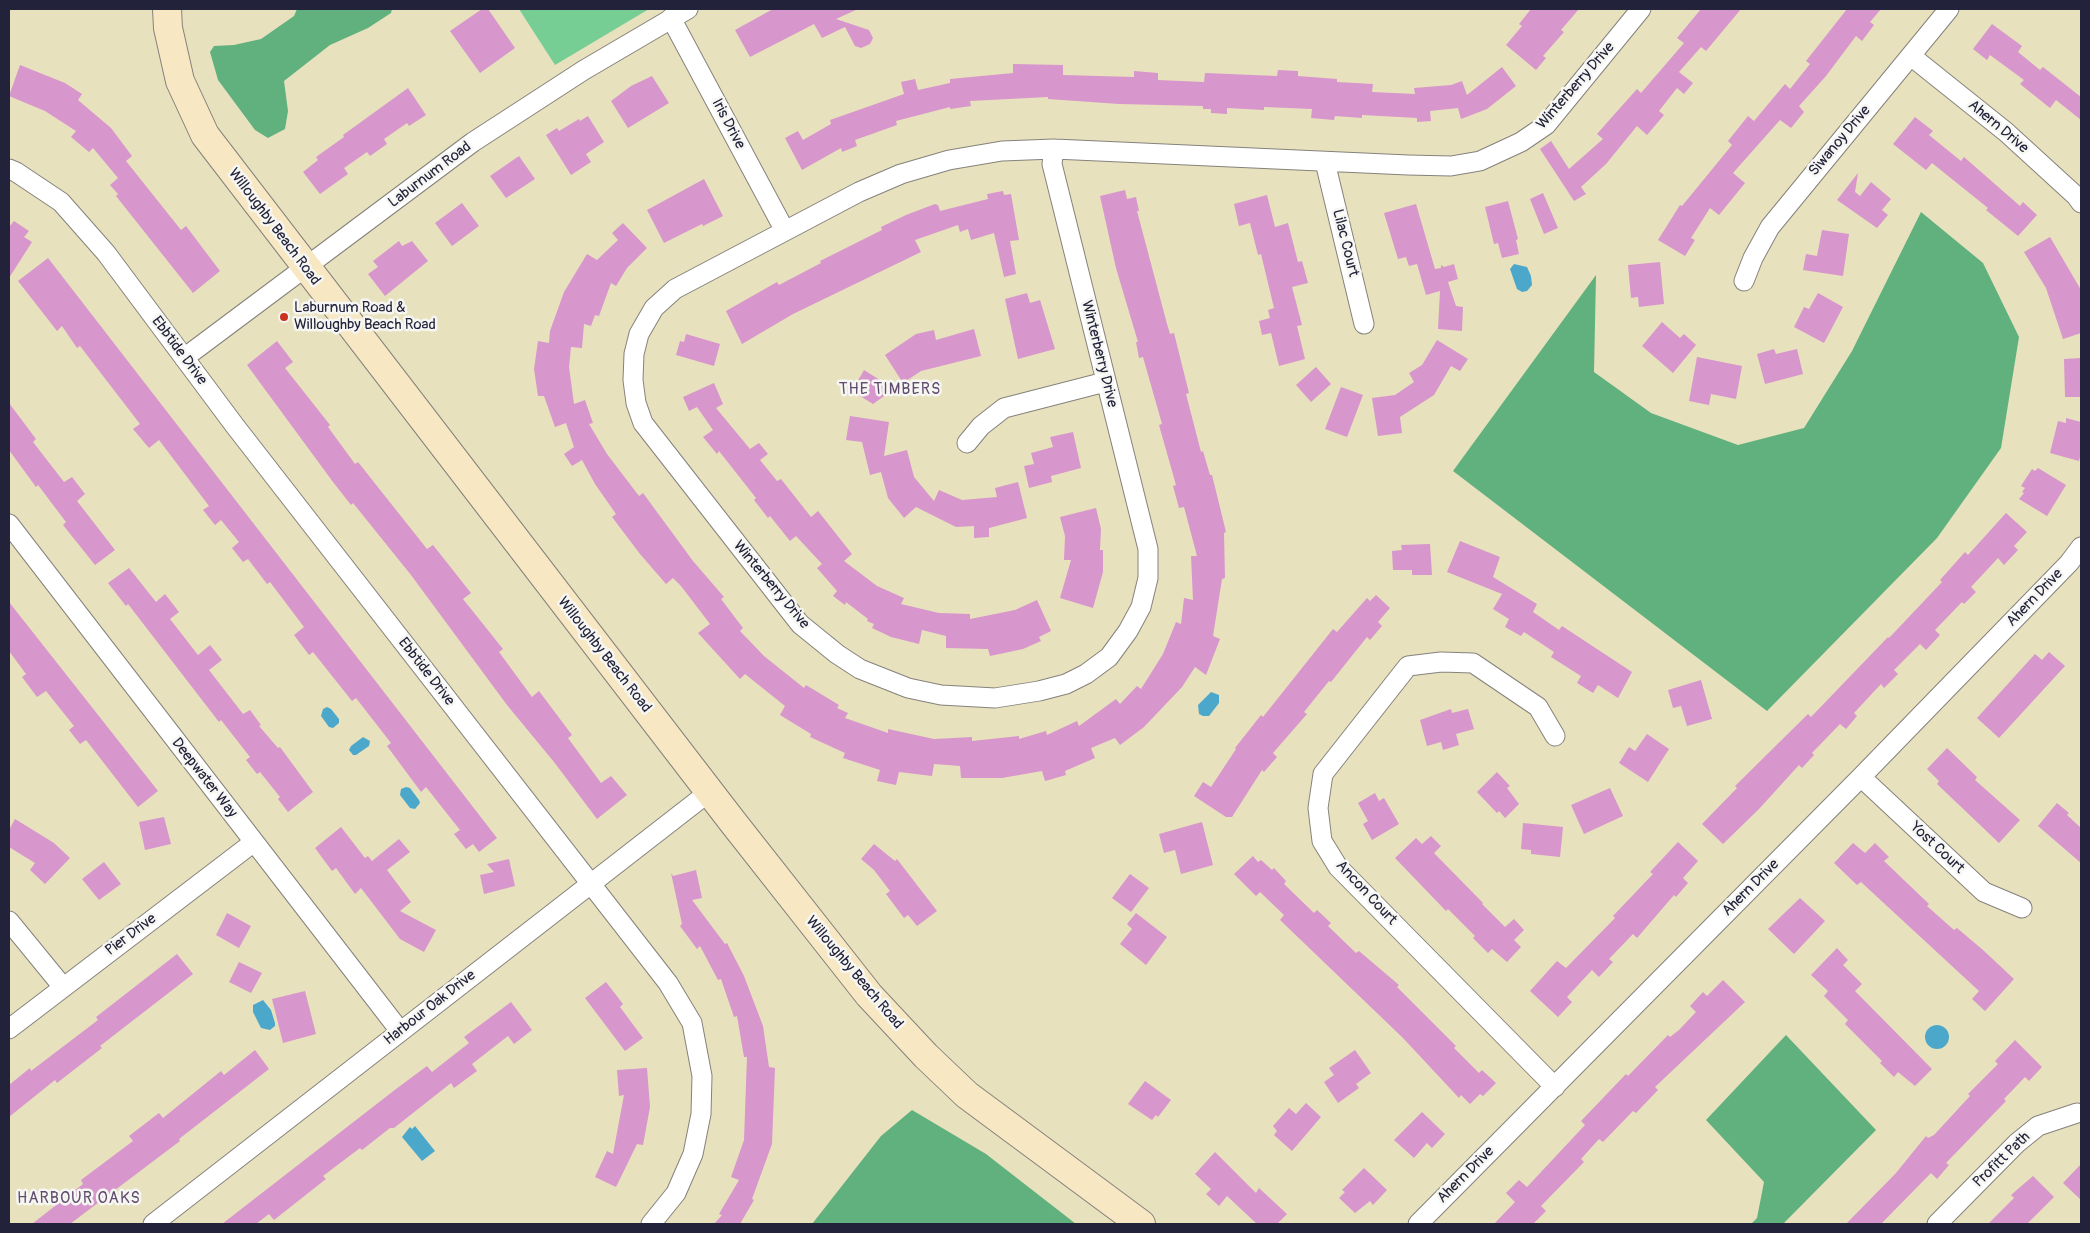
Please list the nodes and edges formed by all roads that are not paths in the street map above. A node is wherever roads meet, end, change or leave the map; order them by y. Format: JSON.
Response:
{"nodes":[{"id":1,"x":167,"y":9,"type":"edge"},
{"id":2,"x":688,"y":9,"type":"edge"},
{"id":3,"x":1641,"y":9,"type":"edge"},
{"id":4,"x":1949,"y":9,"type":"edge"},
{"id":5,"x":671,"y":18,"type":"junction"},
{"id":6,"x":1911,"y":56,"type":"junction"},
{"id":7,"x":1054,"y":149,"type":"junction"},
{"id":8,"x":1325,"y":162,"type":"junction"},
{"id":9,"x":9,"y":169,"type":"edge"},
{"id":10,"x":2081,"y":202,"type":"edge"},
{"id":11,"x":785,"y":231,"type":"junction"},
{"id":12,"x":306,"y":269,"type":"junction"},
{"id":13,"x":1744,"y":281,"type":"dead end"},
{"id":14,"x":1364,"y":324,"type":"dead end"},
{"id":15,"x":184,"y":358,"type":"junction"},
{"id":16,"x":1105,"y":382,"type":"junction"},
{"id":17,"x":967,"y":443,"type":"dead end"},
{"id":18,"x":9,"y":524,"type":"edge"},
{"id":19,"x":2081,"y":547,"type":"edge"},
{"id":20,"x":1555,"y":736,"type":"dead end"},
{"id":21,"x":1861,"y":777,"type":"junction"},
{"id":22,"x":709,"y":792,"type":"junction"},
{"id":23,"x":254,"y":842,"type":"junction"},
{"id":24,"x":590,"y":883,"type":"junction"},
{"id":25,"x":2022,"y":908,"type":"dead end"},
{"id":26,"x":9,"y":921,"type":"edge"},
{"id":27,"x":63,"y":987,"type":"junction"},
{"id":28,"x":9,"y":1029,"type":"edge"},
{"id":29,"x":400,"y":1031,"type":"junction"},
{"id":30,"x":1555,"y":1087,"type":"junction"},
{"id":31,"x":2076,"y":1113,"type":"dead end"},
{"id":32,"x":153,"y":1224,"type":"edge"},
{"id":33,"x":651,"y":1224,"type":"edge"},
{"id":34,"x":1141,"y":1224,"type":"edge"},
{"id":35,"x":1418,"y":1224,"type":"edge"},
{"id":36,"x":1937,"y":1224,"type":"edge"}],
"edges":[{"from":1,"to":12,"type":"street","name":"Willoughby Beach Road"},
{"from":2,"to":5,"type":"street","name":"Laburnum Road"},
{"from":3,"to":8,"type":"street","name":"Winterberry Drive"},
{"from":4,"to":6,"type":"street","name":"Siwanoy Drive"},
{"from":5,"to":11,"type":"street","name":"Iris Drive"},
{"from":5,"to":12,"type":"street","name":"Laburnum Road"},
{"from":6,"to":10,"type":"street","name":"Ahern Drive"},
{"from":6,"to":13,"type":"street","name":"Siwanoy Drive"},
{"from":7,"to":8,"type":"street","name":"Winterberry Drive"},
{"from":7,"to":11,"type":"street","name":"Winterberry Drive"},
{"from":7,"to":16,"type":"street","name":"Winterberry Drive"},
{"from":8,"to":14,"type":"street","name":"Lilac Court"},
{"from":9,"to":15,"type":"street","name":"Ebbtide Drive"},
{"from":11,"to":16,"type":"street","name":"Winterberry Drive"},
{"from":12,"to":15,"type":"street","name":"Laburnum Road"},
{"from":12,"to":22,"type":"street","name":"Willoughby Beach Road"},
{"from":15,"to":24,"type":"street","name":"Ebbtide Drive"},
{"from":16,"to":17,"type":"street"},
{"from":18,"to":23,"type":"street","name":"Deepwater Way"},
{"from":19,"to":21,"type":"street","name":"Ahern Drive"},
{"from":20,"to":30,"type":"street","name":"Ancon Court"},
{"from":21,"to":25,"type":"street","name":"Yost Court"},
{"from":21,"to":30,"type":"street","name":"Ahern Drive"},
{"from":22,"to":24,"type":"street","name":"Harbour Oak Drive"},
{"from":22,"to":34,"type":"street","name":"Willoughby Beach Road"},
{"from":23,"to":27,"type":"street","name":"Pier Drive"},
{"from":23,"to":29,"type":"street","name":"Deepwater Way"},
{"from":24,"to":29,"type":"street","name":"Harbour Oak Drive"},
{"from":24,"to":33,"type":"street","name":"Ebbtide Drive"},
{"from":26,"to":27,"type":"street"},
{"from":27,"to":28,"type":"street","name":"Pier Drive"},
{"from":29,"to":32,"type":"street","name":"Harbour Oak Drive"},
{"from":30,"to":35,"type":"street","name":"Ahern Drive"},
{"from":31,"to":36,"type":"street","name":"Profitt Path"}]}
